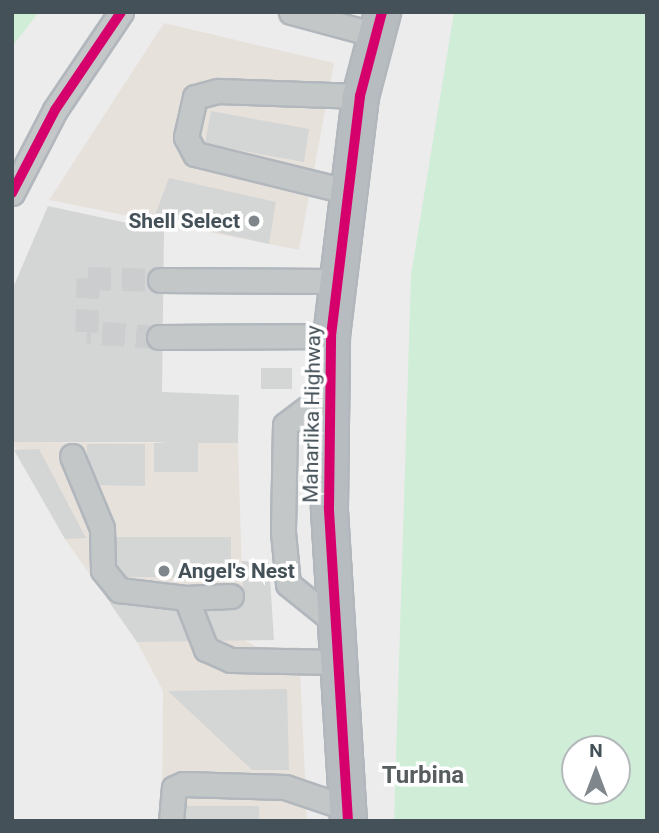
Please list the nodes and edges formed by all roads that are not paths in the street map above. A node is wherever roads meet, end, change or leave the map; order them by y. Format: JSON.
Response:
{"nodes":[{"id":1,"x":121,"y":12,"type":"edge"},
{"id":2,"x":290,"y":12,"type":"edge"},
{"id":3,"x":379,"y":24,"type":"edge"},
{"id":4,"x":360,"y":96,"type":"junction"},
{"id":5,"x":346,"y":191,"type":"junction"},
{"id":6,"x":12,"y":192,"type":"edge"},
{"id":7,"x":160,"y":280,"type":"tunnel mouth"},
{"id":8,"x":335,"y":281,"type":"junction"},
{"id":9,"x":331,"y":336,"type":"junction"},
{"id":10,"x":159,"y":337,"type":"tunnel mouth"},
{"id":11,"x":330,"y":391,"type":"junction"},
{"id":12,"x":72,"y":456,"type":"dead end"},
{"id":13,"x":231,"y":596,"type":"dead end"},
{"id":14,"x":186,"y":598,"type":"junction"},
{"id":15,"x":334,"y":621,"type":"junction"},
{"id":16,"x":337,"y":662,"type":"junction"},
{"id":17,"x":347,"y":815,"type":"edge"},
{"id":18,"x":171,"y":821,"type":"edge"}],
"edges":[{"from":1,"to":6,"type":"street"},
{"from":2,"to":3,"type":"street"},
{"from":3,"to":4,"type":"highway","name":"Maharlika Highway"},
{"from":4,"to":5,"type":"highway","name":"Maharlika Highway"},
{"from":4,"to":5,"type":"street"},
{"from":5,"to":8,"type":"highway","name":"Maharlika Highway"},
{"from":7,"to":8,"type":"street"},
{"from":8,"to":9,"type":"highway","name":"Maharlika Highway"},
{"from":9,"to":10,"type":"street"},
{"from":9,"to":11,"type":"highway","name":"Maharlika Highway"},
{"from":11,"to":15,"type":"highway","name":"Maharlika Highway"},
{"from":11,"to":15,"type":"street"},
{"from":12,"to":14,"type":"street"},
{"from":13,"to":14,"type":"street"},
{"from":14,"to":16,"type":"street"},
{"from":15,"to":16,"type":"highway","name":"Maharlika Highway"},
{"from":16,"to":17,"type":"highway","name":"Maharlika Highway"},
{"from":17,"to":18,"type":"street"}]}
